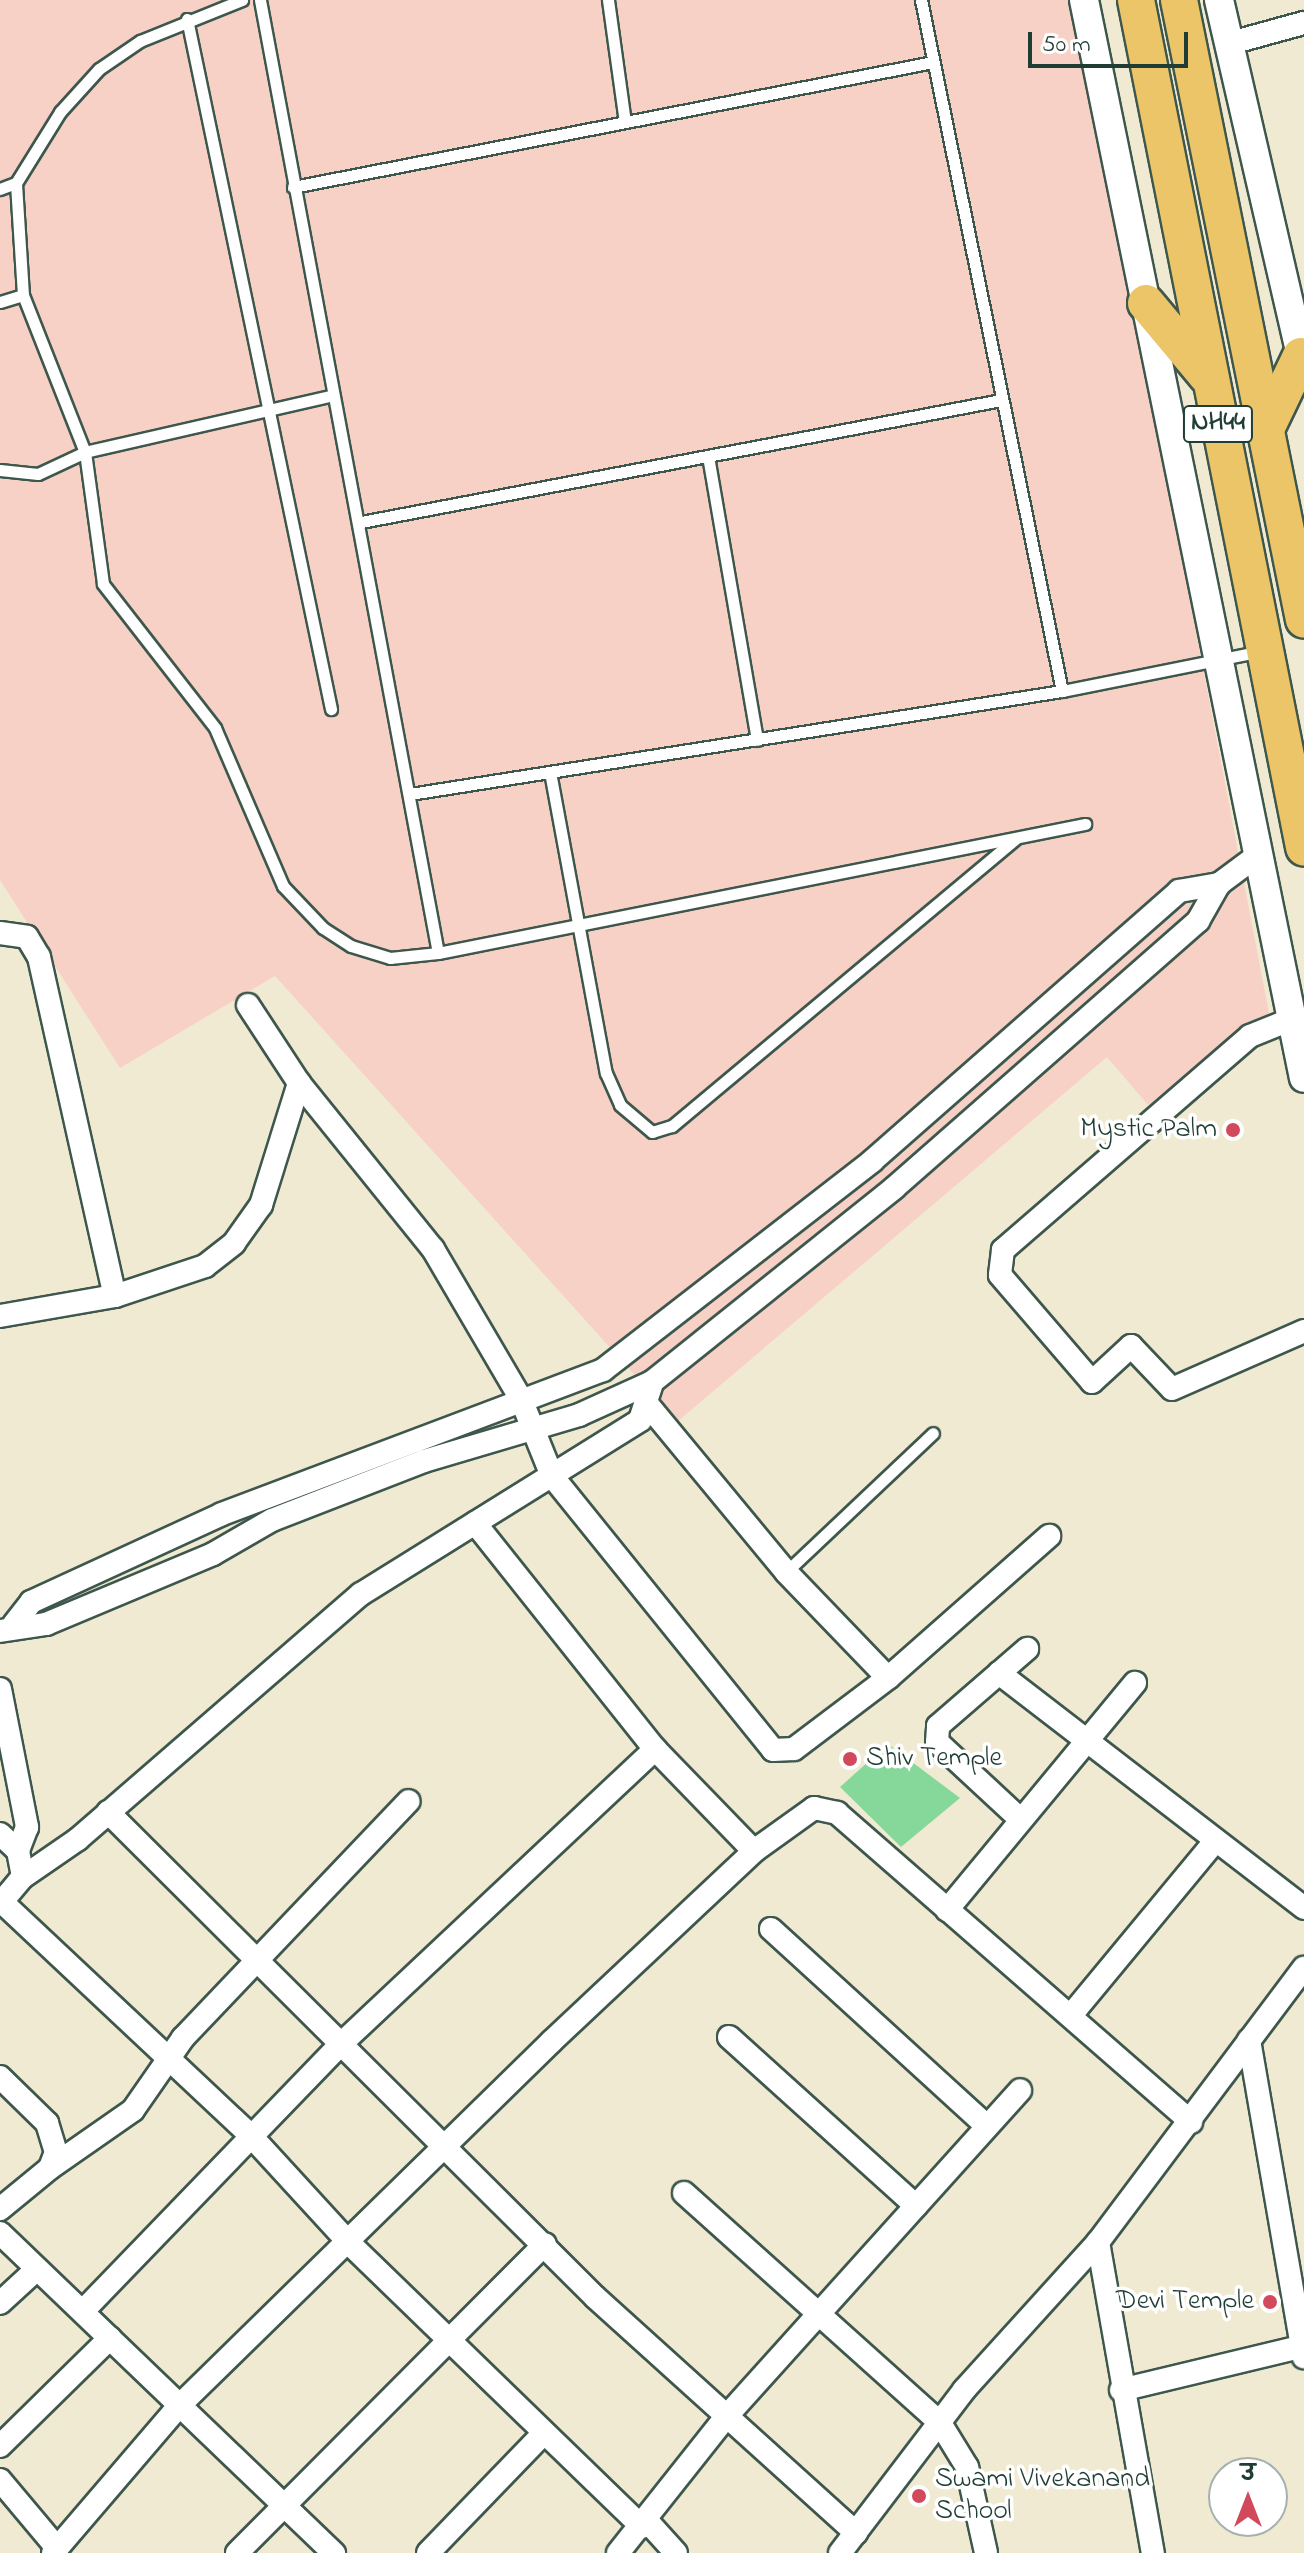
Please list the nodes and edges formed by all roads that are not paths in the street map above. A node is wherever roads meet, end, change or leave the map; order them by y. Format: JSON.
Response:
{"nodes":[{"id":1,"x":242,"y":0,"type":"edge"},
{"id":2,"x":260,"y":0,"type":"edge"},
{"id":3,"x":608,"y":0,"type":"edge"},
{"id":4,"x":921,"y":0,"type":"edge"},
{"id":5,"x":1084,"y":0,"type":"edge"},
{"id":6,"x":1136,"y":0,"type":"edge"},
{"id":7,"x":1179,"y":0,"type":"edge"},
{"id":8,"x":1219,"y":0,"type":"edge"},
{"id":9,"x":187,"y":19,"type":"junction"},
{"id":10,"x":1304,"y":23,"type":"edge"},
{"id":11,"x":1227,"y":44,"type":"junction"},
{"id":12,"x":933,"y":62,"type":"junction"},
{"id":13,"x":625,"y":122,"type":"junction"},
{"id":14,"x":16,"y":183,"type":"junction"},
{"id":15,"x":293,"y":187,"type":"junction"},
{"id":16,"x":0,"y":189,"type":"edge"},
{"id":17,"x":23,"y":295,"type":"junction"},
{"id":18,"x":0,"y":302,"type":"edge"},
{"id":19,"x":1146,"y":303,"type":"junction"},
{"id":20,"x":1303,"y":363,"type":"edge"},
{"id":21,"x":1210,"y":381,"type":"junction"},
{"id":22,"x":330,"y":396,"type":"junction"},
{"id":23,"x":1001,"y":400,"type":"junction"},
{"id":24,"x":265,"y":411,"type":"junction"},
{"id":25,"x":1266,"y":429,"type":"junction"},
{"id":26,"x":85,"y":452,"type":"junction"},
{"id":27,"x":708,"y":456,"type":"junction"},
{"id":28,"x":0,"y":470,"type":"edge"},
{"id":29,"x":361,"y":522,"type":"junction"},
{"id":30,"x":1304,"y":620,"type":"edge"},
{"id":31,"x":1262,"y":651,"type":"junction"},
{"id":32,"x":1218,"y":659,"type":"junction"},
{"id":33,"x":1062,"y":691,"type":"junction"},
{"id":34,"x":331,"y":709,"type":"dead end"},
{"id":35,"x":757,"y":740,"type":"junction"},
{"id":36,"x":550,"y":772,"type":"junction"},
{"id":37,"x":410,"y":794,"type":"junction"},
{"id":38,"x":1085,"y":824,"type":"dead end"},
{"id":39,"x":1017,"y":837,"type":"junction"},
{"id":40,"x":1304,"y":847,"type":"edge"},
{"id":41,"x":1258,"y":855,"type":"junction"},
{"id":42,"x":1219,"y":884,"type":"junction"},
{"id":43,"x":573,"y":926,"type":"junction"},
{"id":44,"x":0,"y":933,"type":"edge"},
{"id":45,"x":438,"y":953,"type":"junction"},
{"id":46,"x":1084,"y":975,"type":"junction"},
{"id":47,"x":1106,"y":1002,"type":"junction"},
{"id":48,"x":248,"y":1005,"type":"dead end"},
{"id":49,"x":1292,"y":1019,"type":"junction"},
{"id":50,"x":1304,"y":1078,"type":"edge"},
{"id":51,"x":299,"y":1083,"type":"junction"},
{"id":52,"x":781,"y":1234,"type":"junction"},
{"id":53,"x":800,"y":1264,"type":"junction"},
{"id":54,"x":115,"y":1296,"type":"junction"},
{"id":55,"x":0,"y":1316,"type":"edge"},
{"id":56,"x":1304,"y":1331,"type":"edge"},
{"id":57,"x":652,"y":1382,"type":"junction"},
{"id":58,"x":521,"y":1399,"type":"junction"},
{"id":59,"x":648,"y":1405,"type":"junction"},
{"id":60,"x":532,"y":1428,"type":"junction"},
{"id":61,"x":933,"y":1433,"type":"dead end"},
{"id":62,"x":552,"y":1476,"type":"junction"},
{"id":63,"x":475,"y":1523,"type":"junction"},
{"id":64,"x":1049,"y":1536,"type":"dead end"},
{"id":65,"x":177,"y":1538,"type":"junction"},
{"id":66,"x":192,"y":1563,"type":"junction"},
{"id":67,"x":786,"y":1572,"type":"junction"},
{"id":68,"x":7,"y":1627,"type":"edge"},
{"id":69,"x":1027,"y":1649,"type":"dead end"},
{"id":70,"x":999,"y":1673,"type":"junction"},
{"id":71,"x":888,"y":1678,"type":"junction"},
{"id":72,"x":1135,"y":1683,"type":"dead end"},
{"id":73,"x":0,"y":1689,"type":"edge"},
{"id":74,"x":1089,"y":1737,"type":"junction"},
{"id":75,"x":655,"y":1749,"type":"junction"},
{"id":76,"x":409,"y":1801,"type":"dead end"},
{"id":77,"x":108,"y":1812,"type":"junction"},
{"id":78,"x":1020,"y":1819,"type":"junction"},
{"id":79,"x":0,"y":1834,"type":"edge"},
{"id":80,"x":1215,"y":1841,"type":"junction"},
{"id":81,"x":18,"y":1851,"type":"junction"},
{"id":82,"x":754,"y":1851,"type":"junction"},
{"id":83,"x":23,"y":1877,"type":"junction"},
{"id":84,"x":1,"y":1903,"type":"edge"},
{"id":85,"x":1304,"y":1908,"type":"edge"},
{"id":86,"x":947,"y":1910,"type":"junction"},
{"id":87,"x":771,"y":1929,"type":"dead end"},
{"id":88,"x":255,"y":1961,"type":"junction"},
{"id":89,"x":1304,"y":1968,"type":"edge"},
{"id":90,"x":1072,"y":2014,"type":"junction"},
{"id":91,"x":729,"y":2037,"type":"dead end"},
{"id":92,"x":1249,"y":2040,"type":"junction"},
{"id":93,"x":341,"y":2044,"type":"junction"},
{"id":94,"x":167,"y":2057,"type":"junction"},
{"id":95,"x":0,"y":2077,"type":"edge"},
{"id":96,"x":1020,"y":2090,"type":"dead end"},
{"id":97,"x":1191,"y":2122,"type":"junction"},
{"id":98,"x":987,"y":2126,"type":"junction"},
{"id":99,"x":252,"y":2137,"type":"junction"},
{"id":100,"x":447,"y":2148,"type":"junction"},
{"id":101,"x":50,"y":2168,"type":"junction"},
{"id":102,"x":684,"y":2193,"type":"dead end"},
{"id":103,"x":916,"y":2206,"type":"junction"},
{"id":104,"x":0,"y":2209,"type":"edge"},
{"id":105,"x":0,"y":2233,"type":"edge"},
{"id":106,"x":1098,"y":2242,"type":"junction"},
{"id":107,"x":349,"y":2243,"type":"junction"},
{"id":108,"x":545,"y":2244,"type":"junction"},
{"id":109,"x":37,"y":2269,"type":"junction"},
{"id":110,"x":0,"y":2303,"type":"edge"},
{"id":111,"x":83,"y":2311,"type":"junction"},
{"id":112,"x":821,"y":2314,"type":"junction"},
{"id":113,"x":110,"y":2338,"type":"junction"},
{"id":114,"x":446,"y":2339,"type":"junction"},
{"id":115,"x":1303,"y":2350,"type":"edge"},
{"id":116,"x":1121,"y":2390,"type":"junction"},
{"id":117,"x":180,"y":2405,"type":"junction"},
{"id":118,"x":725,"y":2418,"type":"junction"},
{"id":119,"x":940,"y":2423,"type":"junction"},
{"id":120,"x":544,"y":2433,"type":"junction"},
{"id":121,"x":0,"y":2446,"type":"edge"},
{"id":122,"x":0,"y":2480,"type":"edge"},
{"id":123,"x":285,"y":2503,"type":"junction"},
{"id":124,"x":644,"y":2524,"type":"junction"},
{"id":125,"x":856,"y":2533,"type":"junction"},
{"id":126,"x":55,"y":2550,"type":"edge"},
{"id":127,"x":237,"y":2553,"type":"edge"},
{"id":128,"x":334,"y":2553,"type":"edge"},
{"id":129,"x":428,"y":2553,"type":"edge"},
{"id":130,"x":618,"y":2553,"type":"edge"},
{"id":131,"x":676,"y":2553,"type":"edge"},
{"id":132,"x":840,"y":2553,"type":"edge"},
{"id":133,"x":986,"y":2553,"type":"edge"},
{"id":134,"x":1153,"y":2553,"type":"edge"}],
"edges":[{"from":1,"to":9,"type":"lane"},
{"from":2,"to":15,"type":"lane"},
{"from":3,"to":13,"type":"lane"},
{"from":4,"to":12,"type":"lane"},
{"from":5,"to":19,"type":"street"},
{"from":6,"to":21,"type":"highway","number":"NH44"},
{"from":7,"to":25,"type":"highway","number":"NH44"},
{"from":8,"to":11,"type":"street"},
{"from":9,"to":14,"type":"lane"},
{"from":9,"to":24,"type":"lane"},
{"from":10,"to":11,"type":"street"},
{"from":11,"to":20,"type":"street"},
{"from":12,"to":13,"type":"lane"},
{"from":12,"to":23,"type":"lane"},
{"from":13,"to":15,"type":"lane"},
{"from":14,"to":16,"type":"lane"},
{"from":14,"to":17,"type":"lane"},
{"from":15,"to":22,"type":"lane"},
{"from":17,"to":18,"type":"lane"},
{"from":17,"to":26,"type":"lane"},
{"from":19,"to":21,"type":"highway"},
{"from":19,"to":32,"type":"street"},
{"from":20,"to":25,"type":"highway"},
{"from":21,"to":31,"type":"highway","number":"NH44"},
{"from":22,"to":24,"type":"lane"},
{"from":22,"to":29,"type":"lane"},
{"from":23,"to":27,"type":"lane"},
{"from":23,"to":33,"type":"lane"},
{"from":24,"to":26,"type":"lane"},
{"from":24,"to":34,"type":"lane"},
{"from":25,"to":30,"type":"highway","number":"NH44"},
{"from":26,"to":28,"type":"lane"},
{"from":26,"to":45,"type":"lane"},
{"from":27,"to":29,"type":"lane"},
{"from":27,"to":35,"type":"lane"},
{"from":29,"to":37,"type":"lane"},
{"from":31,"to":32,"type":"lane"},
{"from":31,"to":40,"type":"highway","number":"NH44"},
{"from":32,"to":33,"type":"lane"},
{"from":32,"to":41,"type":"street"},
{"from":33,"to":35,"type":"lane"},
{"from":35,"to":36,"type":"lane"},
{"from":36,"to":37,"type":"lane"},
{"from":36,"to":43,"type":"lane"},
{"from":37,"to":45,"type":"lane"},
{"from":38,"to":39,"type":"lane"},
{"from":39,"to":43,"type":"lane"},
{"from":39,"to":43,"type":"lane"},
{"from":41,"to":42,"type":"street"},
{"from":41,"to":49,"type":"street"},
{"from":42,"to":46,"type":"street"},
{"from":42,"to":47,"type":"street"},
{"from":43,"to":45,"type":"lane"},
{"from":44,"to":54,"type":"street"},
{"from":46,"to":47,"type":"street"},
{"from":46,"to":52,"type":"street"},
{"from":47,"to":53,"type":"street"},
{"from":48,"to":51,"type":"street"},
{"from":49,"to":50,"type":"street"},
{"from":49,"to":56,"type":"street"},
{"from":51,"to":54,"type":"street"},
{"from":51,"to":58,"type":"street"},
{"from":52,"to":53,"type":"street"},
{"from":52,"to":58,"type":"street"},
{"from":53,"to":57,"type":"street"},
{"from":54,"to":55,"type":"street"},
{"from":57,"to":59,"type":"street"},
{"from":57,"to":60,"type":"street"},
{"from":58,"to":60,"type":"street"},
{"from":58,"to":65,"type":"street"},
{"from":59,"to":62,"type":"street"},
{"from":59,"to":67,"type":"street"},
{"from":60,"to":62,"type":"street"},
{"from":60,"to":66,"type":"street"},
{"from":61,"to":67,"type":"lane"},
{"from":62,"to":63,"type":"street"},
{"from":62,"to":71,"type":"street"},
{"from":63,"to":75,"type":"street"},
{"from":63,"to":77,"type":"street"},
{"from":64,"to":71,"type":"street"},
{"from":65,"to":66,"type":"street"},
{"from":65,"to":68,"type":"street"},
{"from":66,"to":68,"type":"street"},
{"from":67,"to":71,"type":"street"},
{"from":69,"to":70,"type":"street"},
{"from":70,"to":74,"type":"street"},
{"from":70,"to":78,"type":"street"},
{"from":72,"to":74,"type":"street"},
{"from":73,"to":81,"type":"street"},
{"from":74,"to":78,"type":"street"},
{"from":74,"to":80,"type":"street"},
{"from":75,"to":82,"type":"street"},
{"from":75,"to":93,"type":"street"},
{"from":76,"to":88,"type":"street"},
{"from":77,"to":83,"type":"street"},
{"from":77,"to":88,"type":"street"},
{"from":78,"to":86,"type":"street"},
{"from":79,"to":81,"type":"street"},
{"from":80,"to":85,"type":"street"},
{"from":80,"to":90,"type":"street"},
{"from":81,"to":83,"type":"street"},
{"from":82,"to":86,"type":"street"},
{"from":82,"to":100,"type":"street"},
{"from":83,"to":84,"type":"street"},
{"from":84,"to":94,"type":"street"},
{"from":86,"to":90,"type":"street"},
{"from":87,"to":98,"type":"street"},
{"from":88,"to":93,"type":"street"},
{"from":88,"to":94,"type":"street"},
{"from":89,"to":92,"type":"street"},
{"from":90,"to":97,"type":"street"},
{"from":91,"to":103,"type":"street"},
{"from":92,"to":97,"type":"street"},
{"from":92,"to":115,"type":"street"},
{"from":93,"to":99,"type":"street"},
{"from":93,"to":100,"type":"street"},
{"from":94,"to":99,"type":"street"},
{"from":94,"to":101,"type":"street"},
{"from":95,"to":101,"type":"street"},
{"from":96,"to":98,"type":"street"},
{"from":97,"to":106,"type":"street"},
{"from":98,"to":103,"type":"street"},
{"from":99,"to":107,"type":"street"},
{"from":99,"to":111,"type":"street"},
{"from":100,"to":107,"type":"street"},
{"from":100,"to":108,"type":"street"},
{"from":101,"to":104,"type":"street"},
{"from":102,"to":112,"type":"street"},
{"from":103,"to":112,"type":"street"},
{"from":105,"to":109,"type":"street"},
{"from":106,"to":116,"type":"street"},
{"from":106,"to":119,"type":"street"},
{"from":107,"to":114,"type":"street"},
{"from":107,"to":117,"type":"street"},
{"from":108,"to":114,"type":"street"},
{"from":108,"to":118,"type":"street"},
{"from":109,"to":110,"type":"street"},
{"from":109,"to":111,"type":"street"},
{"from":111,"to":113,"type":"street"},
{"from":112,"to":118,"type":"street"},
{"from":112,"to":119,"type":"street"},
{"from":113,"to":117,"type":"street"},
{"from":113,"to":121,"type":"street"},
{"from":114,"to":120,"type":"street"},
{"from":114,"to":123,"type":"street"},
{"from":115,"to":116,"type":"street"},
{"from":116,"to":134,"type":"street"},
{"from":117,"to":123,"type":"street"},
{"from":117,"to":126,"type":"street"},
{"from":118,"to":124,"type":"street"},
{"from":118,"to":125,"type":"street"},
{"from":119,"to":125,"type":"street"},
{"from":119,"to":133,"type":"street"},
{"from":120,"to":124,"type":"street"},
{"from":120,"to":129,"type":"street"},
{"from":122,"to":126,"type":"street"},
{"from":123,"to":127,"type":"street"},
{"from":123,"to":128,"type":"street"},
{"from":124,"to":130,"type":"street"},
{"from":124,"to":131,"type":"street"},
{"from":125,"to":132,"type":"street"}]}
